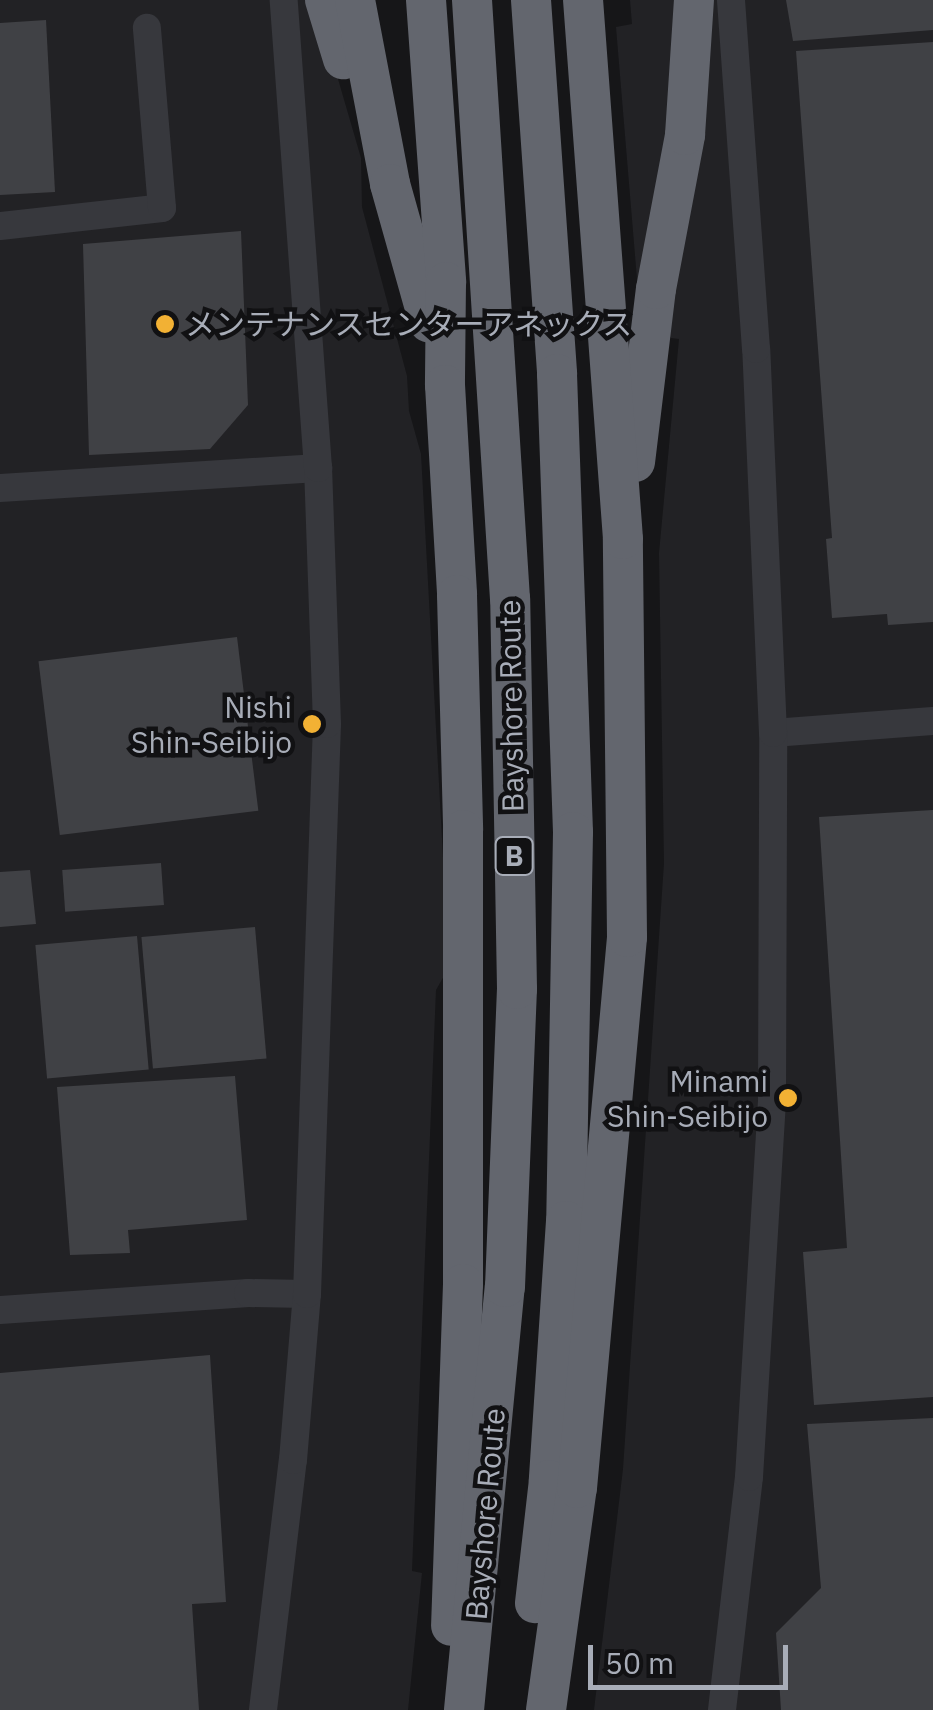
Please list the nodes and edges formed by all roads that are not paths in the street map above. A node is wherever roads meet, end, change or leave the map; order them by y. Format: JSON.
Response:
{"nodes":[{"id":1,"x":284,"y":0,"type":"edge"},
{"id":2,"x":325,"y":0,"type":"edge"},
{"id":3,"x":354,"y":0,"type":"edge"},
{"id":4,"x":472,"y":0,"type":"edge"},
{"id":5,"x":530,"y":0,"type":"edge"},
{"id":6,"x":583,"y":0,"type":"edge"},
{"id":7,"x":694,"y":0,"type":"edge"},
{"id":8,"x":731,"y":0,"type":"edge"},
{"id":9,"x":427,"y":8,"type":"edge"},
{"id":10,"x":147,"y":28,"type":"dead end"},
{"id":11,"x":390,"y":184,"type":"junction"},
{"id":12,"x":0,"y":226,"type":"edge"},
{"id":13,"x":445,"y":385,"type":"junction"},
{"id":14,"x":318,"y":468,"type":"junction"},
{"id":15,"x":0,"y":488,"type":"edge"},
{"id":16,"x":623,"y":538,"type":"junction"},
{"id":17,"x":933,"y":721,"type":"edge"},
{"id":18,"x":773,"y":733,"type":"junction"},
{"id":19,"x":308,"y":1294,"type":"junction"},
{"id":20,"x":0,"y":1310,"type":"edge"},
{"id":21,"x":263,"y":1710,"type":"edge"},
{"id":22,"x":456,"y":1710,"type":"edge"},
{"id":23,"x":464,"y":1710,"type":"edge"},
{"id":24,"x":522,"y":1710,"type":"edge"},
{"id":25,"x":546,"y":1710,"type":"edge"},
{"id":26,"x":722,"y":1710,"type":"edge"}],
"edges":[{"from":1,"to":14,"type":"street"},
{"from":2,"to":11,"type":"highway"},
{"from":3,"to":11,"type":"highway"},
{"from":4,"to":23,"type":"highway","name":"Bayshore Route","number":"B"},
{"from":5,"to":24,"type":"highway","name":"Bayshore Route","number":"B"},
{"from":6,"to":16,"type":"highway"},
{"from":7,"to":16,"type":"highway"},
{"from":8,"to":18,"type":"street"},
{"from":9,"to":13,"type":"highway"},
{"from":10,"to":12,"type":"street"},
{"from":11,"to":13,"type":"highway"},
{"from":13,"to":22,"type":"highway"},
{"from":14,"to":15,"type":"street"},
{"from":14,"to":19,"type":"street"},
{"from":16,"to":25,"type":"highway"},
{"from":17,"to":18,"type":"street"},
{"from":18,"to":26,"type":"street"},
{"from":19,"to":20,"type":"street"},
{"from":19,"to":21,"type":"street"}]}
